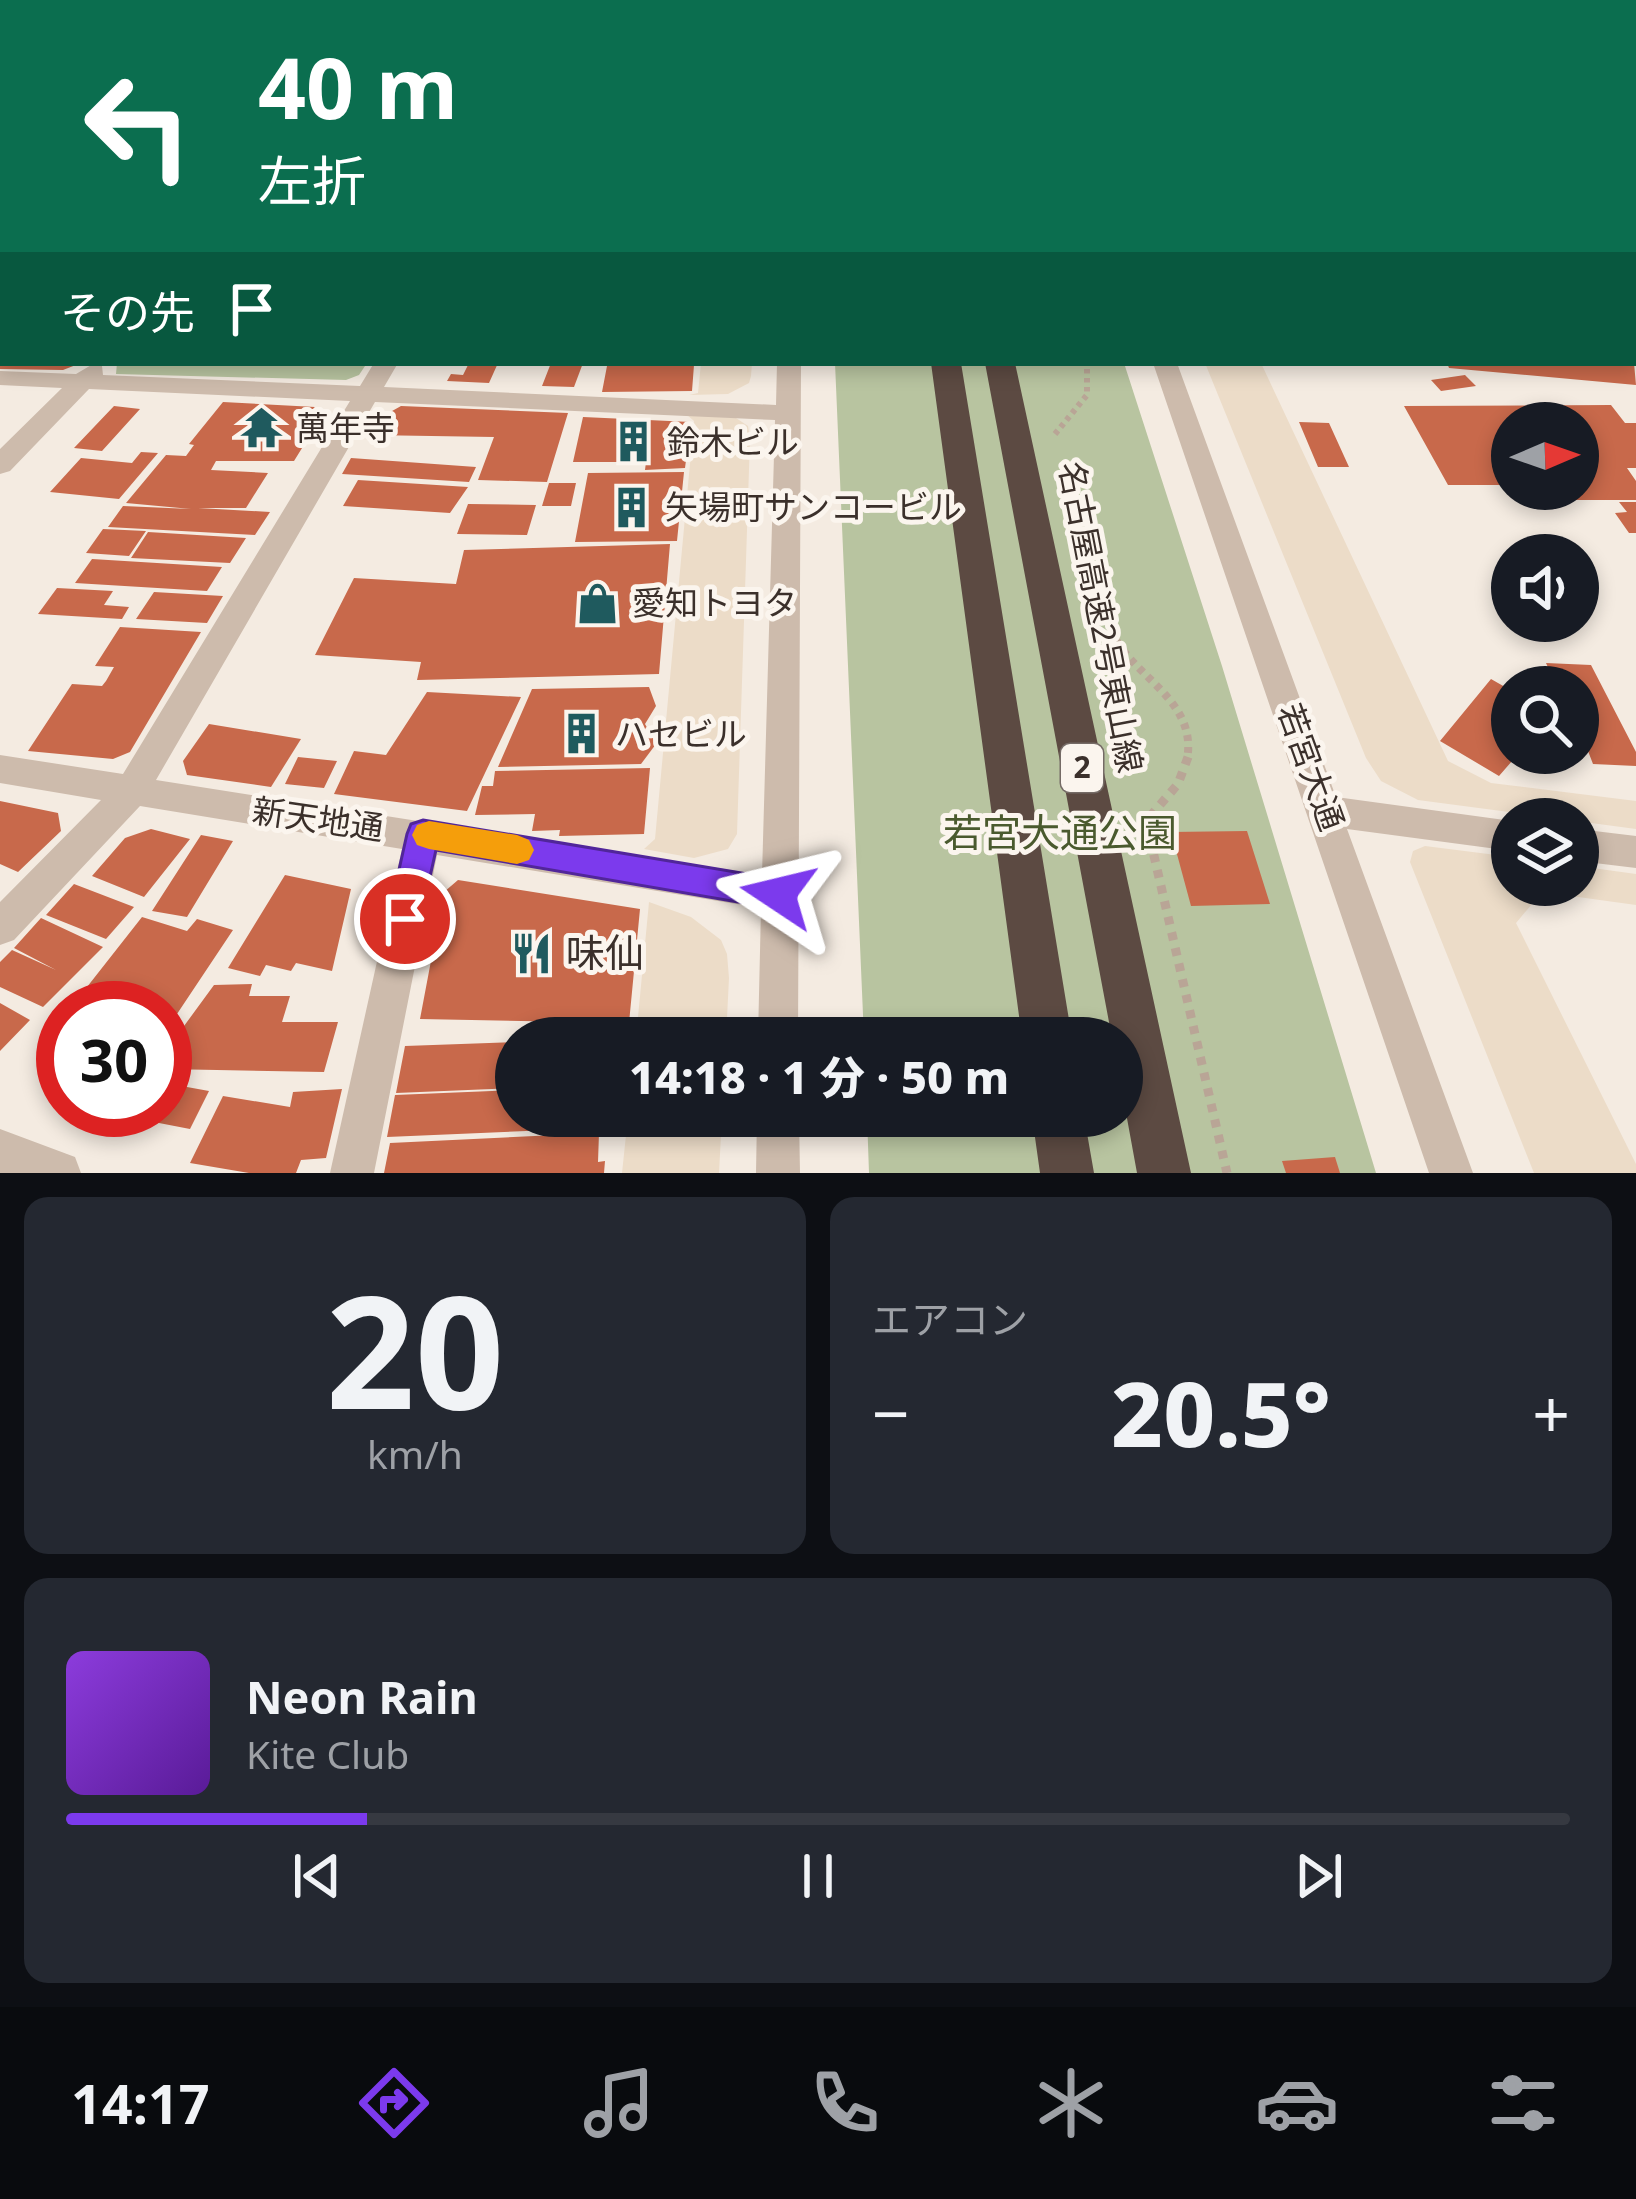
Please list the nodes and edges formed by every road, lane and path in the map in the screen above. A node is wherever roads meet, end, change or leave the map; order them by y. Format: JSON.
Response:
{"nodes":[{"id":1,"x":384,"y":366,"type":"edge"},
{"id":2,"x":789,"y":366,"type":"edge"},
{"id":3,"x":946,"y":366,"type":"edge"},
{"id":4,"x":1001,"y":366,"type":"edge"},
{"id":5,"x":1087,"y":366,"type":"edge"},
{"id":6,"x":1166,"y":366,"type":"edge"},
{"id":7,"x":92,"y":372,"type":"edge"},
{"id":8,"x":0,"y":378,"type":"edge"},
{"id":9,"x":369,"y":392,"type":"junction"},
{"id":10,"x":790,"y":413,"type":"junction"},
{"id":11,"x":1046,"y":453,"type":"dead end"},
{"id":12,"x":0,"y":465,"type":"edge"},
{"id":13,"x":1068,"y":510,"type":"dead end"},
{"id":14,"x":0,"y":769,"type":"edge"},
{"id":15,"x":130,"y":793,"type":"junction"},
{"id":16,"x":1327,"y":811,"type":"junction"},
{"id":17,"x":1491,"y":833,"type":"edge"},
{"id":18,"x":423,"y":834,"type":"junction"},
{"id":19,"x":1599,"y":847,"type":"edge"},
{"id":20,"x":1636,"y":852,"type":"edge"},
{"id":21,"x":778,"y":894,"type":"junction"},
{"id":22,"x":0,"y":928,"type":"edge"},
{"id":23,"x":778,"y":1017,"type":"edge"},
{"id":24,"x":1044,"y":1017,"type":"edge"},
{"id":25,"x":778,"y":1137,"type":"edge"},
{"id":26,"x":1061,"y":1137,"type":"edge"},
{"id":27,"x":0,"y":1151,"type":"edge"},
{"id":28,"x":59,"y":1173,"type":"edge"},
{"id":29,"x":352,"y":1173,"type":"edge"},
{"id":30,"x":778,"y":1173,"type":"edge"},
{"id":31,"x":1067,"y":1173,"type":"edge"},
{"id":32,"x":1164,"y":1173,"type":"edge"},
{"id":33,"x":1227,"y":1173,"type":"edge"},
{"id":34,"x":1451,"y":1173,"type":"edge"}],
"edges":[{"from":1,"to":9,"type":"street"},
{"from":2,"to":10,"type":"street"},
{"from":3,"to":24,"type":"highway"},
{"from":4,"to":32,"type":"highway","name":"名古屋高速2号東山線","number":"2"},
{"from":5,"to":11,"type":"path"},
{"from":6,"to":16,"type":"street","name":"若宮大通"},
{"from":7,"to":8,"type":"street"},
{"from":7,"to":9,"type":"street"},
{"from":7,"to":12,"type":"street"},
{"from":9,"to":10,"type":"street"},
{"from":9,"to":15,"type":"street"},
{"from":10,"to":21,"type":"street"},
{"from":13,"to":33,"type":"path"},
{"from":14,"to":15,"type":"street","name":"新天地通"},
{"from":15,"to":18,"type":"street","name":"新天地通"},
{"from":15,"to":22,"type":"street"},
{"from":16,"to":17,"type":"street"},
{"from":16,"to":34,"type":"street","name":"若宮大通"},
{"from":18,"to":21,"type":"street","name":"新天地通"},
{"from":18,"to":29,"type":"street"},
{"from":19,"to":20,"type":"street"},
{"from":21,"to":23,"type":"street"},
{"from":25,"to":30,"type":"street"},
{"from":26,"to":31,"type":"highway"},
{"from":27,"to":28,"type":"street"}]}
